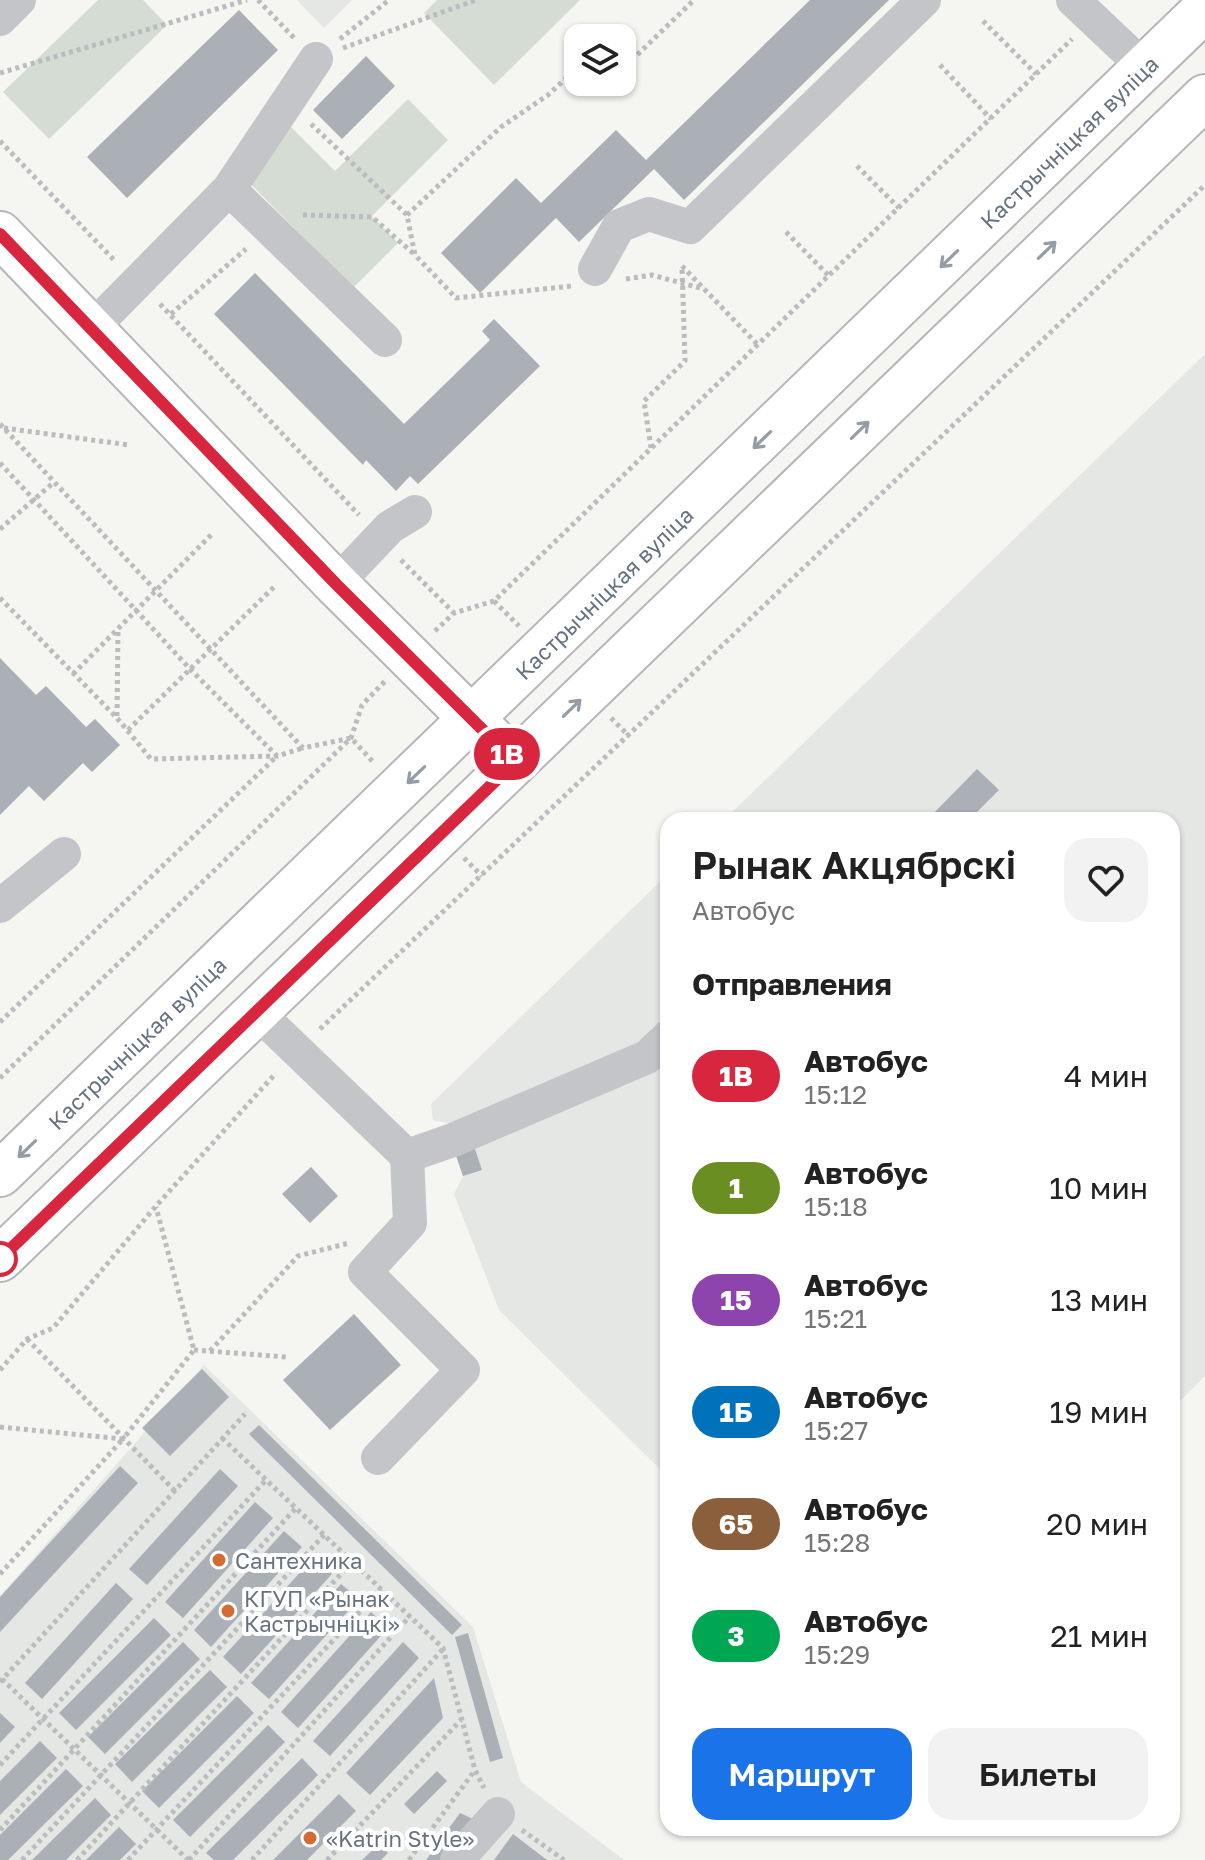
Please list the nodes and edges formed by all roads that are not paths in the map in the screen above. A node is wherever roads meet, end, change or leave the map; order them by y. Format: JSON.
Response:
{"nodes":[{"id":1,"x":19,"y":0,"type":"edge"},
{"id":2,"x":924,"y":0,"type":"edge"},
{"id":3,"x":1205,"y":9,"type":"edge"},
{"id":4,"x":1082,"y":10,"type":"edge"},
{"id":5,"x":0,"y":19,"type":"edge"},
{"id":6,"x":1145,"y":68,"type":"junction"},
{"id":7,"x":308,"y":70,"type":"road end"},
{"id":8,"x":1205,"y":97,"type":"edge"},
{"id":9,"x":229,"y":189,"type":"junction"},
{"id":10,"x":3,"y":242,"type":"edge"},
{"id":11,"x":600,"y":278,"type":"road end"},
{"id":12,"x":91,"y":329,"type":"junction"},
{"id":13,"x":385,"y":340,"type":"dead end"},
{"id":14,"x":415,"y":512,"type":"dead end"},
{"id":15,"x":336,"y":584,"type":"junction"},
{"id":16,"x":472,"y":720,"type":"junction"},
{"id":17,"x":515,"y":762,"type":"junction"},
{"id":18,"x":64,"y":854,"type":"dead end"},
{"id":19,"x":0,"y":906,"type":"edge"},
{"id":20,"x":258,"y":1013,"type":"junction"},
{"id":21,"x":660,"y":1045,"type":"edge"},
{"id":22,"x":407,"y":1156,"type":"junction"},
{"id":23,"x":0,"y":1174,"type":"edge"},
{"id":24,"x":0,"y":1259,"type":"edge"},
{"id":25,"x":378,"y":1458,"type":"dead end"},
{"id":26,"x":498,"y":1814,"type":"road end"},
{"id":27,"x":457,"y":1860,"type":"edge"}],
"edges":[{"from":1,"to":5,"type":"lane"},
{"from":2,"to":11,"type":"lane"},
{"from":3,"to":6,"type":"main road","name":"Кастрычніцкая вуліца"},
{"from":4,"to":6,"type":"lane"},
{"from":6,"to":16,"type":"main road","name":"Кастрычніцкая вуліца","one_way":true},
{"from":7,"to":9,"type":"lane"},
{"from":17,"to":8,"type":"main road","one_way":true},
{"from":9,"to":12,"type":"lane"},
{"from":9,"to":13,"type":"lane"},
{"from":10,"to":12,"type":"main road"},
{"from":12,"to":15,"type":"main road"},
{"from":14,"to":15,"type":"lane"},
{"from":15,"to":16,"type":"main road"},
{"from":16,"to":17,"type":"main road"},
{"from":16,"to":23,"type":"main road","name":"Кастрычніцкая вуліца","one_way":true},
{"from":17,"to":20,"type":"main road"},
{"from":18,"to":19,"type":"lane"},
{"from":20,"to":22,"type":"lane"},
{"from":20,"to":24,"type":"main road"},
{"from":21,"to":22,"type":"lane"},
{"from":22,"to":25,"type":"lane"},
{"from":26,"to":27,"type":"lane"}]}
